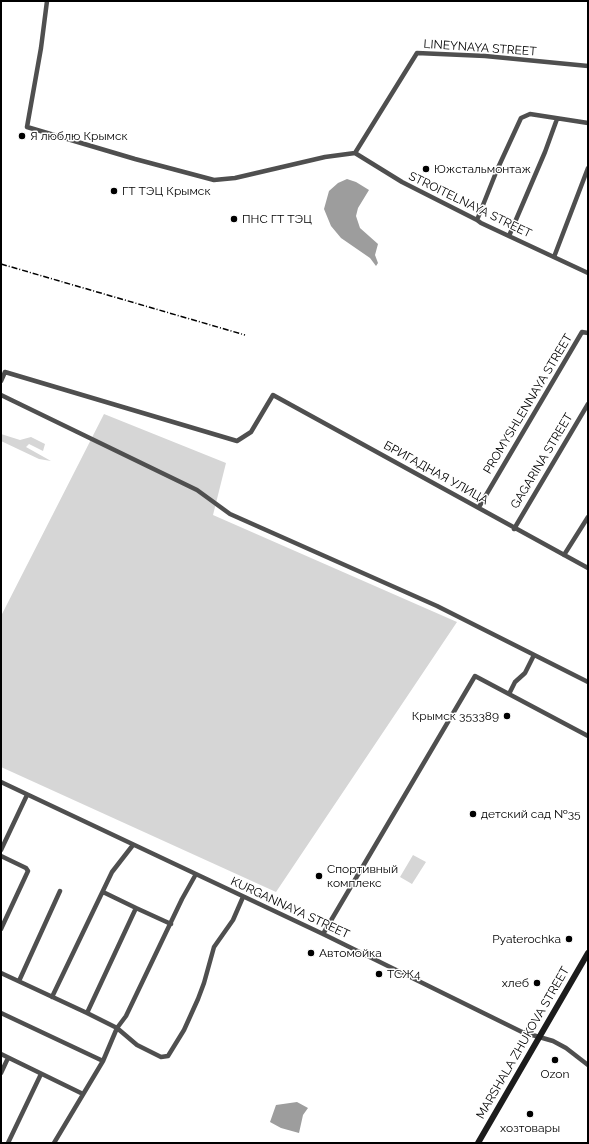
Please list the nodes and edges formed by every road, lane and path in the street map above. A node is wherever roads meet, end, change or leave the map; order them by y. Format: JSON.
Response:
{"nodes":[{"id":1,"x":47,"y":1,"type":"edge"},
{"id":2,"x":588,"y":66,"type":"edge"},
{"id":3,"x":556,"y":119,"type":"junction"},
{"id":4,"x":588,"y":123,"type":"edge"},
{"id":5,"x":355,"y":153,"type":"junction"},
{"id":6,"x":588,"y":168,"type":"edge"},
{"id":7,"x":477,"y":220,"type":"junction"},
{"id":8,"x":509,"y":236,"type":"junction"},
{"id":9,"x":554,"y":256,"type":"junction"},
{"id":10,"x":588,"y":273,"type":"edge"},
{"id":11,"x":588,"y":333,"type":"edge"},
{"id":12,"x":1,"y":381,"type":"edge"},
{"id":13,"x":1,"y":395,"type":"edge"},
{"id":14,"x":588,"y":404,"type":"edge"},
{"id":15,"x":478,"y":507,"type":"junction"},
{"id":16,"x":588,"y":516,"type":"edge"},
{"id":17,"x":514,"y":529,"type":"junction"},
{"id":18,"x":564,"y":555,"type":"junction"},
{"id":19,"x":588,"y":568,"type":"edge"},
{"id":20,"x":534,"y":655,"type":"junction"},
{"id":21,"x":588,"y":682,"type":"edge"},
{"id":22,"x":509,"y":694,"type":"junction"},
{"id":23,"x":588,"y":736,"type":"edge"},
{"id":24,"x":1,"y":782,"type":"edge"},
{"id":25,"x":27,"y":795,"type":"junction"},
{"id":26,"x":133,"y":845,"type":"junction"},
{"id":27,"x":1,"y":850,"type":"edge"},
{"id":28,"x":1,"y":856,"type":"edge"},
{"id":29,"x":196,"y":874,"type":"junction"},
{"id":30,"x":60,"y":891,"type":"dead end"},
{"id":31,"x":102,"y":892,"type":"junction"},
{"id":32,"x":243,"y":896,"type":"junction"},
{"id":33,"x":136,"y":908,"type":"junction"},
{"id":34,"x":171,"y":924,"type":"junction"},
{"id":35,"x":1,"y":929,"type":"edge"},
{"id":36,"x":323,"y":934,"type":"junction"},
{"id":37,"x":588,"y":956,"type":"edge"},
{"id":38,"x":1,"y":973,"type":"edge"},
{"id":39,"x":18,"y":982,"type":"junction"},
{"id":40,"x":52,"y":997,"type":"junction"},
{"id":41,"x":1,"y":1013,"type":"edge"},
{"id":42,"x":87,"y":1013,"type":"junction"},
{"id":43,"x":117,"y":1028,"type":"junction"},
{"id":44,"x":539,"y":1037,"type":"junction"},
{"id":45,"x":1,"y":1054,"type":"edge"},
{"id":46,"x":8,"y":1058,"type":"junction"},
{"id":47,"x":102,"y":1061,"type":"junction"},
{"id":48,"x":588,"y":1065,"type":"edge"},
{"id":49,"x":1,"y":1072,"type":"edge"},
{"id":50,"x":41,"y":1074,"type":"junction"},
{"id":51,"x":83,"y":1094,"type":"junction"},
{"id":52,"x":8,"y":1143,"type":"edge"},
{"id":53,"x":54,"y":1143,"type":"edge"},
{"id":54,"x":478,"y":1143,"type":"edge"}],
"edges":[{"from":1,"to":5,"type":"street"},
{"from":2,"to":5,"type":"street","name":"LINEYNAYA STREET"},
{"from":3,"to":4,"type":"street"},
{"from":3,"to":7,"type":"street"},
{"from":3,"to":8,"type":"street"},
{"from":5,"to":7,"type":"street","name":"STROITELNAYA STREET"},
{"from":6,"to":9,"type":"street"},
{"from":7,"to":8,"type":"street","name":"STROITELNAYA STREET"},
{"from":8,"to":9,"type":"street","name":"STROITELNAYA STREET"},
{"from":9,"to":10,"type":"street","name":"STROITELNAYA STREET"},
{"from":11,"to":15,"type":"street","name":"PROMYSHLENNAYA STREET"},
{"from":12,"to":15,"type":"street","name":"БРИГАДНАЯ УЛИЦА"},
{"from":13,"to":20,"type":"street"},
{"from":14,"to":17,"type":"street","name":"GAGARINA STREET"},
{"from":15,"to":17,"type":"street","name":"БРИГАДНАЯ УЛИЦА"},
{"from":16,"to":18,"type":"street"},
{"from":17,"to":18,"type":"street","name":"БРИГАДНАЯ УЛИЦА"},
{"from":18,"to":19,"type":"street","name":"БРИГАДНАЯ УЛИЦА"},
{"from":20,"to":21,"type":"street"},
{"from":20,"to":22,"type":"street"},
{"from":22,"to":23,"type":"street"},
{"from":22,"to":36,"type":"street"},
{"from":24,"to":25,"type":"street","name":"KURGANNAYA STREET"},
{"from":25,"to":26,"type":"street","name":"KURGANNAYA STREET"},
{"from":25,"to":27,"type":"street"},
{"from":26,"to":29,"type":"street","name":"KURGANNAYA STREET"},
{"from":26,"to":31,"type":"street"},
{"from":28,"to":35,"type":"street"},
{"from":29,"to":32,"type":"street","name":"KURGANNAYA STREET"},
{"from":29,"to":34,"type":"street"},
{"from":30,"to":39,"type":"street"},
{"from":31,"to":33,"type":"street"},
{"from":31,"to":40,"type":"street"},
{"from":32,"to":36,"type":"street","name":"KURGANNAYA STREET"},
{"from":32,"to":43,"type":"street"},
{"from":33,"to":34,"type":"street"},
{"from":33,"to":42,"type":"street"},
{"from":34,"to":43,"type":"street"},
{"from":36,"to":44,"type":"street","name":"KURGANNAYA STREET"},
{"from":37,"to":44,"type":"main road","name":"MARSHALA ZHUKOVA STREET"},
{"from":38,"to":39,"type":"street"},
{"from":39,"to":40,"type":"street"},
{"from":40,"to":42,"type":"street"},
{"from":41,"to":47,"type":"street"},
{"from":42,"to":43,"type":"street"},
{"from":43,"to":47,"type":"street"},
{"from":44,"to":48,"type":"street","name":"KURGANNAYA STREET"},
{"from":44,"to":54,"type":"main road","name":"MARSHALA ZHUKOVA STREET"},
{"from":45,"to":46,"type":"street"},
{"from":46,"to":49,"type":"street"},
{"from":46,"to":50,"type":"street"},
{"from":47,"to":51,"type":"street"},
{"from":50,"to":51,"type":"street"},
{"from":50,"to":52,"type":"street"},
{"from":51,"to":53,"type":"street"}]}
